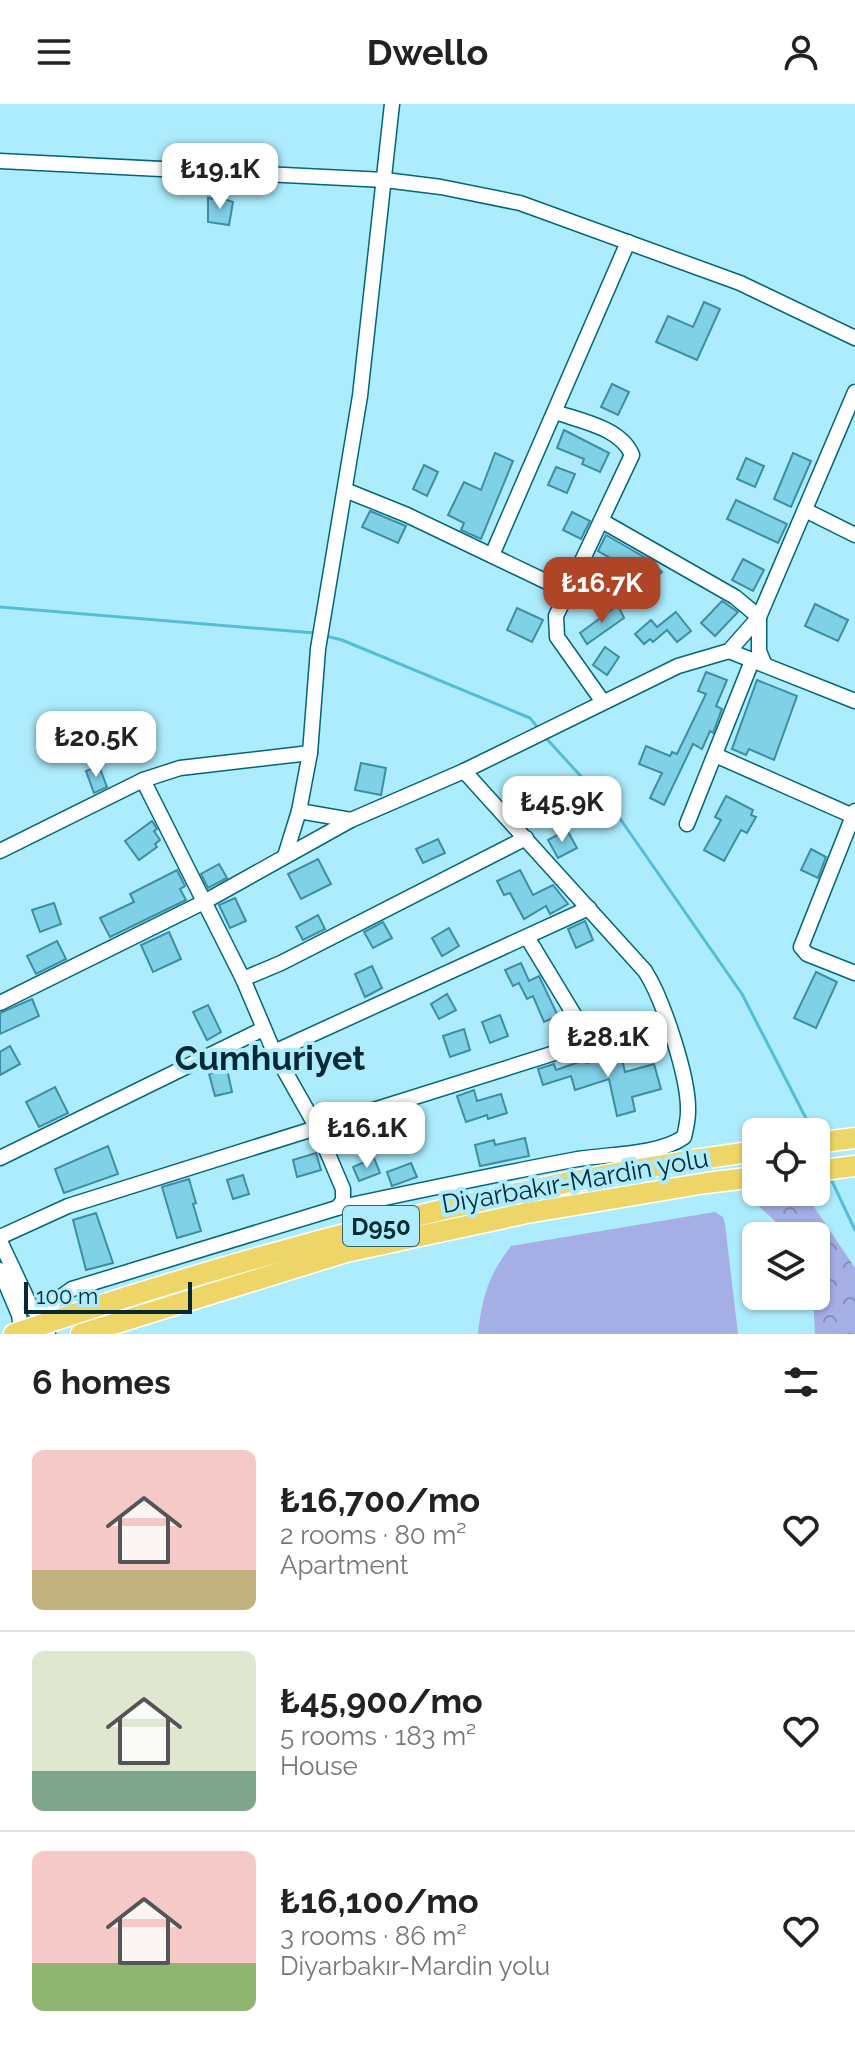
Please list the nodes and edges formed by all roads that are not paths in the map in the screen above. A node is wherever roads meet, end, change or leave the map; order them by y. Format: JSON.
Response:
{"nodes":[{"id":1,"x":392,"y":104,"type":"edge"},
{"id":2,"x":0,"y":161,"type":"edge"},
{"id":3,"x":385,"y":180,"type":"junction"},
{"id":4,"x":628,"y":242,"type":"junction"},
{"id":5,"x":855,"y":338,"type":"edge"},
{"id":6,"x":855,"y":392,"type":"edge"},
{"id":7,"x":555,"y":412,"type":"junction"},
{"id":8,"x":345,"y":490,"type":"junction"},
{"id":9,"x":805,"y":510,"type":"junction"},
{"id":10,"x":602,"y":521,"type":"junction"},
{"id":11,"x":855,"y":535,"type":"edge"},
{"id":12,"x":492,"y":555,"type":"junction"},
{"id":13,"x":568,"y":592,"type":"junction"},
{"id":14,"x":759,"y":617,"type":"junction"},
{"id":15,"x":729,"y":651,"type":"junction"},
{"id":16,"x":758,"y":662,"type":"junction"},
{"id":17,"x":855,"y":701,"type":"edge"},
{"id":18,"x":603,"y":702,"type":"junction"},
{"id":19,"x":310,"y":753,"type":"junction"},
{"id":20,"x":715,"y":755,"type":"junction"},
{"id":21,"x":464,"y":771,"type":"junction"},
{"id":22,"x":143,"y":780,"type":"junction"},
{"id":23,"x":299,"y":811,"type":"junction"},
{"id":24,"x":854,"y":814,"type":"edge"},
{"id":25,"x":351,"y":820,"type":"junction"},
{"id":26,"x":687,"y":824,"type":"dead end"},
{"id":27,"x":526,"y":838,"type":"junction"},
{"id":28,"x":0,"y":851,"type":"edge"},
{"id":29,"x":285,"y":856,"type":"junction"},
{"id":30,"x":204,"y":902,"type":"junction"},
{"id":31,"x":589,"y":908,"type":"junction"},
{"id":32,"x":527,"y":937,"type":"junction"},
{"id":33,"x":855,"y":973,"type":"edge"},
{"id":34,"x":243,"y":979,"type":"junction"},
{"id":35,"x":0,"y":1003,"type":"edge"},
{"id":36,"x":666,"y":1018,"type":"junction"},
{"id":37,"x":263,"y":1029,"type":"junction"},
{"id":38,"x":590,"y":1041,"type":"junction"},
{"id":39,"x":274,"y":1052,"type":"junction"},
{"id":40,"x":317,"y":1128,"type":"junction"},
{"id":41,"x":853,"y":1138,"type":"edge"},
{"id":42,"x":830,"y":1141,"type":"edge"},
{"id":43,"x":742,"y":1153,"type":"edge"},
{"id":44,"x":0,"y":1158,"type":"edge"},
{"id":45,"x":855,"y":1166,"type":"edge"},
{"id":46,"x":830,"y":1169,"type":"edge"},
{"id":47,"x":742,"y":1179,"type":"edge"},
{"id":48,"x":337,"y":1208,"type":"junction"},
{"id":49,"x":0,"y":1239,"type":"edge"},
{"id":50,"x":0,"y":1270,"type":"edge"},
{"id":51,"x":46,"y":1328,"type":"edge"},
{"id":52,"x":119,"y":1329,"type":"edge"},
{"id":53,"x":19,"y":1333,"type":"edge"},
{"id":54,"x":81,"y":1334,"type":"edge"}],
"edges":[{"from":1,"to":3,"type":"street"},
{"from":2,"to":3,"type":"street"},
{"from":3,"to":4,"type":"street"},
{"from":3,"to":8,"type":"street"},
{"from":4,"to":5,"type":"street"},
{"from":4,"to":7,"type":"street"},
{"from":6,"to":9,"type":"street"},
{"from":7,"to":10,"type":"street"},
{"from":7,"to":12,"type":"street"},
{"from":8,"to":12,"type":"street"},
{"from":8,"to":19,"type":"street"},
{"from":9,"to":11,"type":"street"},
{"from":9,"to":14,"type":"street"},
{"from":10,"to":13,"type":"street"},
{"from":10,"to":14,"type":"street"},
{"from":12,"to":13,"type":"street"},
{"from":13,"to":18,"type":"street"},
{"from":14,"to":15,"type":"street"},
{"from":14,"to":16,"type":"street"},
{"from":15,"to":16,"type":"street"},
{"from":15,"to":18,"type":"street"},
{"from":16,"to":17,"type":"street"},
{"from":16,"to":20,"type":"street"},
{"from":18,"to":21,"type":"street"},
{"from":19,"to":22,"type":"street"},
{"from":19,"to":23,"type":"street"},
{"from":20,"to":24,"type":"street"},
{"from":20,"to":26,"type":"street"},
{"from":21,"to":25,"type":"street"},
{"from":21,"to":27,"type":"street"},
{"from":22,"to":28,"type":"street"},
{"from":22,"to":30,"type":"street"},
{"from":23,"to":25,"type":"street"},
{"from":23,"to":29,"type":"street"},
{"from":24,"to":33,"type":"street"},
{"from":25,"to":29,"type":"street"},
{"from":27,"to":31,"type":"street"},
{"from":27,"to":34,"type":"street"},
{"from":29,"to":30,"type":"street"},
{"from":30,"to":34,"type":"street"},
{"from":30,"to":35,"type":"street"},
{"from":31,"to":32,"type":"street"},
{"from":31,"to":36,"type":"street"},
{"from":32,"to":38,"type":"street"},
{"from":32,"to":39,"type":"street"},
{"from":34,"to":37,"type":"street"},
{"from":36,"to":38,"type":"street"},
{"from":36,"to":48,"type":"street"},
{"from":37,"to":39,"type":"street"},
{"from":37,"to":44,"type":"street"},
{"from":38,"to":40,"type":"street"},
{"from":39,"to":40,"type":"street"},
{"from":40,"to":48,"type":"street"},
{"from":40,"to":49,"type":"street"},
{"from":41,"to":42,"type":"highway"},
{"from":43,"to":51,"type":"highway","name":"Diyarbakır-Mardin yolu","number":"D950"},
{"from":45,"to":46,"type":"highway"},
{"from":47,"to":52,"type":"highway","name":"Diyarbakır-Mardin yolu","number":"D950"},
{"from":48,"to":51,"type":"street"},
{"from":49,"to":51,"type":"street"},
{"from":50,"to":53,"type":"street"},
{"from":51,"to":53,"type":"highway","name":"Diyarbakır-Mardin yolu","number":"D950"},
{"from":52,"to":54,"type":"highway","name":"Diyarbakır-Mardin yolu","number":"D950"}]}
